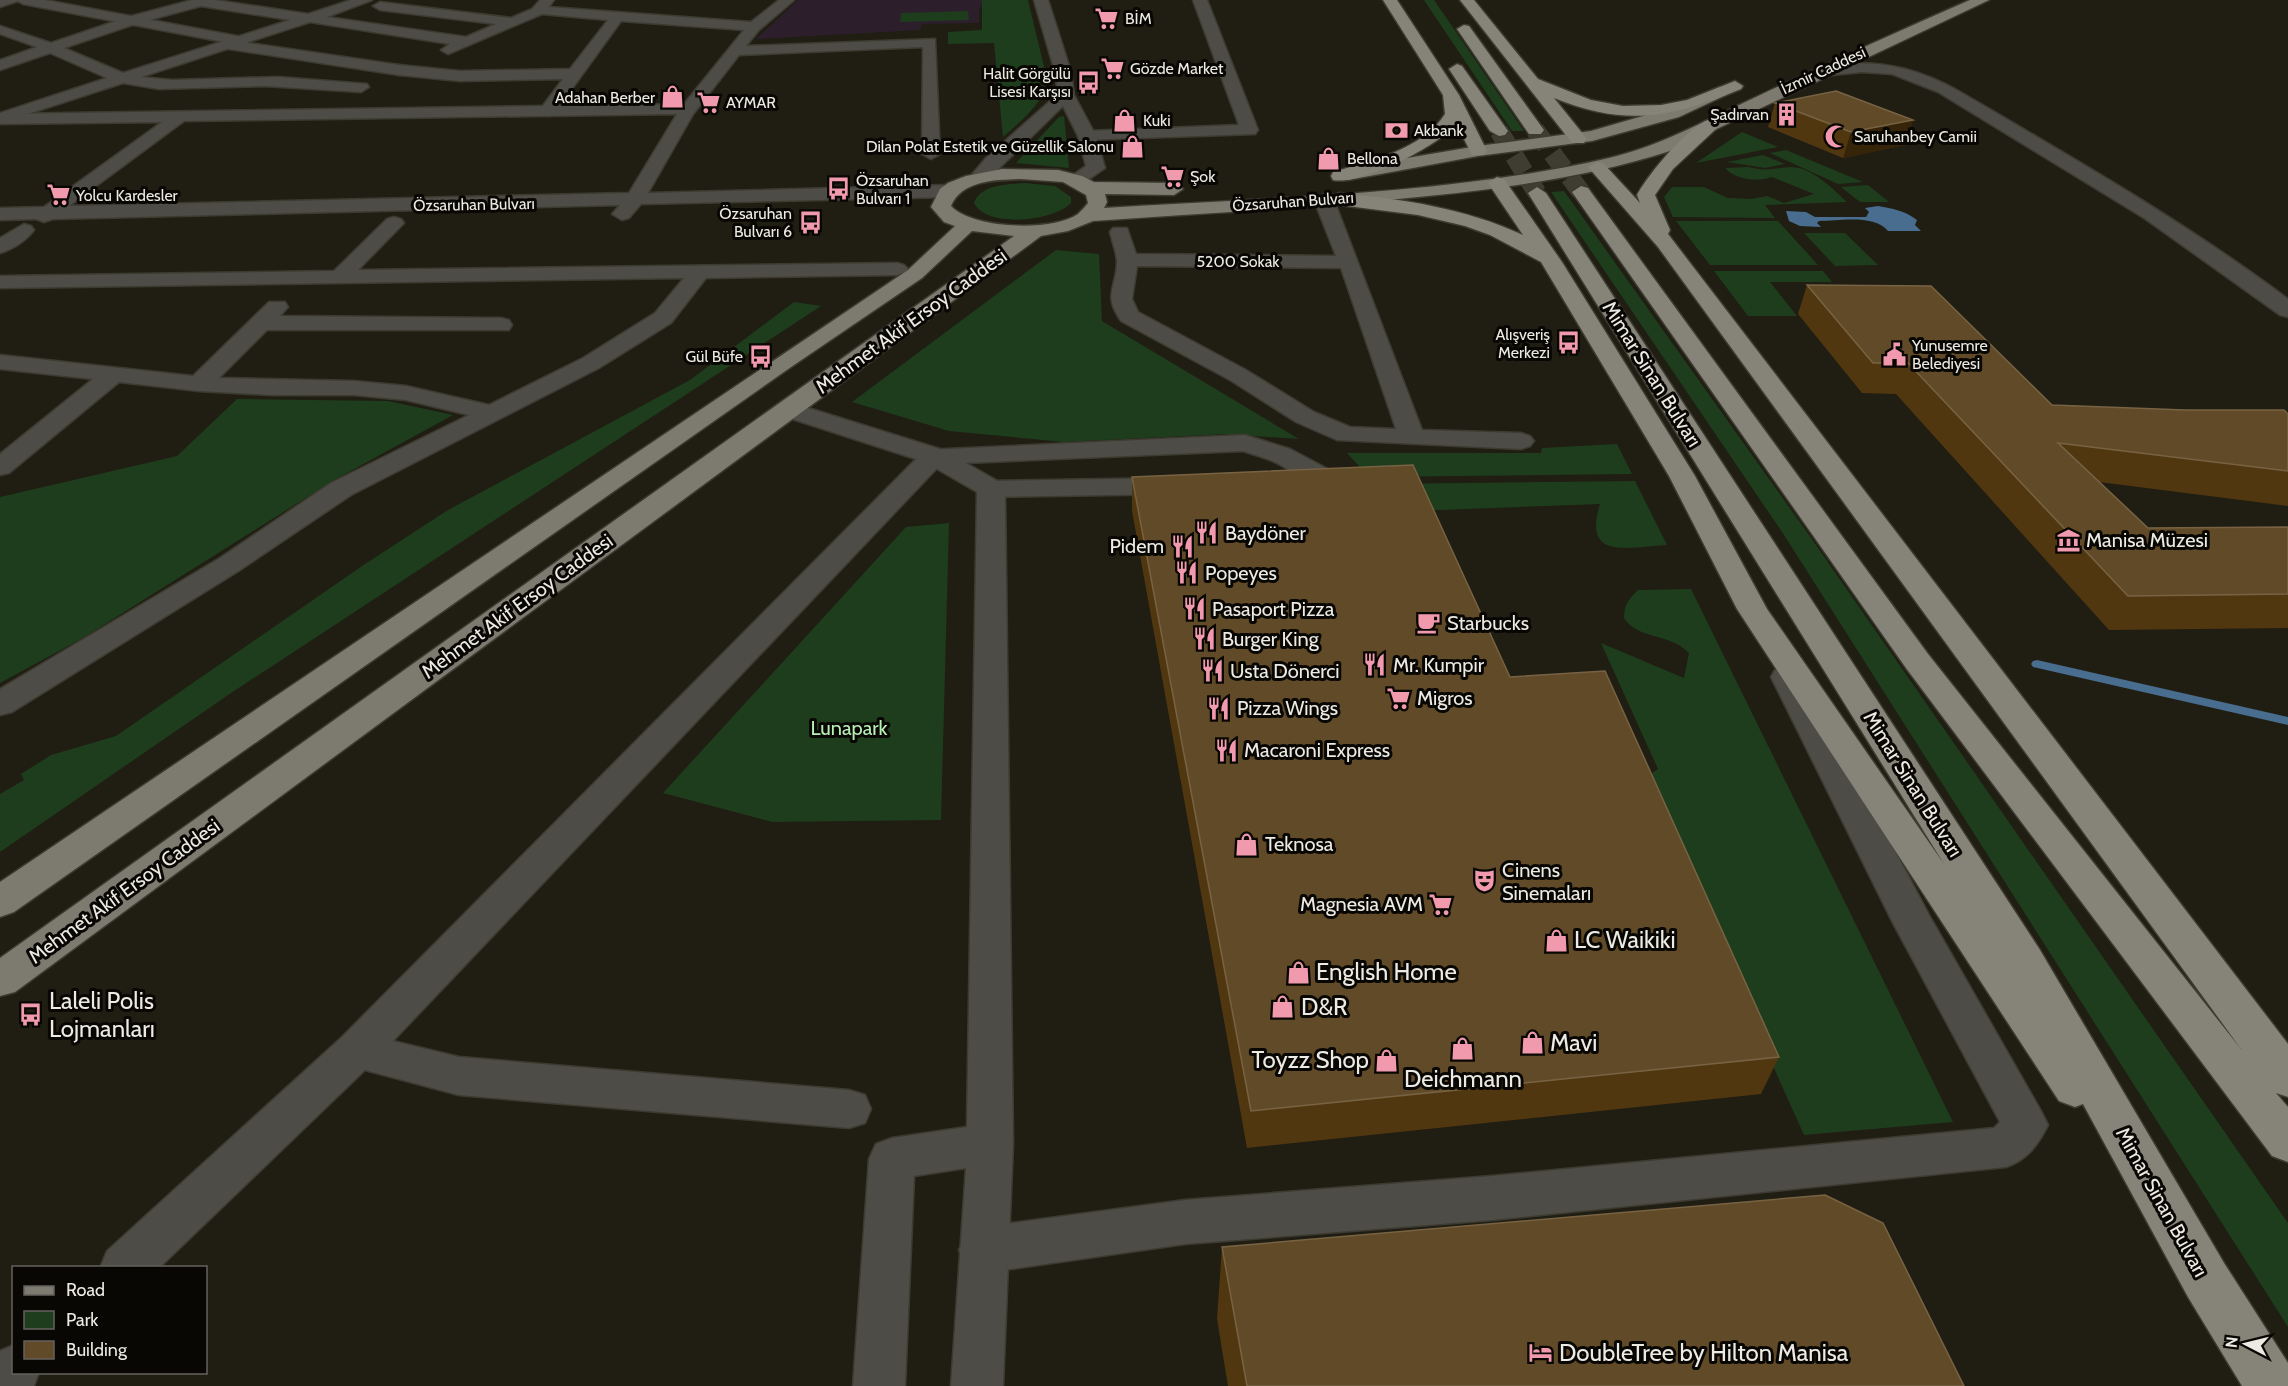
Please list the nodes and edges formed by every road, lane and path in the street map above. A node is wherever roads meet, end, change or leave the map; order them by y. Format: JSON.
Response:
{"nodes":[{"id":1,"x":14,"y":0,"type":"edge"},
{"id":2,"x":23,"y":0,"type":"edge"},
{"id":3,"x":1041,"y":0,"type":"edge"},
{"id":4,"x":1200,"y":0,"type":"edge"},
{"id":5,"x":1390,"y":0,"type":"edge"},
{"id":6,"x":1467,"y":0,"type":"edge"},
{"id":7,"x":1950,"y":0,"type":"edge"},
{"id":8,"x":1982,"y":0,"type":"edge"},
{"id":9,"x":204,"y":1,"type":"edge"},
{"id":10,"x":361,"y":2,"type":"edge"},
{"id":11,"x":0,"y":3,"type":"edge"},
{"id":12,"x":782,"y":3,"type":"edge"},
{"id":13,"x":543,"y":5,"type":"edge"},
{"id":14,"x":755,"y":5,"type":"dead end"},
{"id":15,"x":617,"y":17,"type":"junction"},
{"id":16,"x":313,"y":18,"type":"junction"},
{"id":17,"x":1457,"y":19,"type":"dead end"},
{"id":18,"x":133,"y":20,"type":"junction"},
{"id":19,"x":512,"y":22,"type":"junction"},
{"id":20,"x":754,"y":27,"type":"junction"},
{"id":21,"x":1888,"y":32,"type":"junction"},
{"id":22,"x":4,"y":33,"type":"edge"},
{"id":23,"x":469,"y":42,"type":"junction"},
{"id":24,"x":235,"y":43,"type":"junction"},
{"id":25,"x":49,"y":49,"type":"junction"},
{"id":26,"x":733,"y":51,"type":"junction"},
{"id":27,"x":1449,"y":56,"type":"dead end"},
{"id":28,"x":0,"y":64,"type":"edge"},
{"id":29,"x":399,"y":70,"type":"junction"},
{"id":30,"x":1821,"y":71,"type":"junction"},
{"id":31,"x":572,"y":74,"type":"junction"},
{"id":32,"x":124,"y":79,"type":"junction"},
{"id":33,"x":1534,"y":83,"type":"junction"},
{"id":34,"x":1741,"y":83,"type":"joint"},
{"id":35,"x":361,"y":87,"type":"junction"},
{"id":36,"x":1066,"y":95,"type":"junction"},
{"id":37,"x":1451,"y":95,"type":"junction"},
{"id":38,"x":688,"y":109,"type":"junction"},
{"id":39,"x":547,"y":111,"type":"junction"},
{"id":40,"x":309,"y":114,"type":"junction"},
{"id":41,"x":181,"y":116,"type":"junction"},
{"id":42,"x":0,"y":118,"type":"edge"},
{"id":43,"x":1711,"y":124,"type":"junction"},
{"id":44,"x":1535,"y":130,"type":"tunnel mouth"},
{"id":45,"x":1499,"y":131,"type":"tunnel mouth"},
{"id":46,"x":1469,"y":132,"type":"junction"},
{"id":47,"x":1574,"y":133,"type":"junction"},
{"id":48,"x":1087,"y":136,"type":"junction"},
{"id":49,"x":1478,"y":151,"type":"junction"},
{"id":50,"x":931,"y":154,"type":"dead end"},
{"id":51,"x":1340,"y":176,"type":"junction"},
{"id":52,"x":978,"y":178,"type":"junction"},
{"id":53,"x":1589,"y":180,"type":"junction"},
{"id":54,"x":1497,"y":183,"type":"junction"},
{"id":55,"x":1082,"y":184,"type":"junction"},
{"id":56,"x":1187,"y":189,"type":"dead end"},
{"id":57,"x":949,"y":192,"type":"junction"},
{"id":58,"x":1327,"y":193,"type":"junction"},
{"id":59,"x":1537,"y":193,"type":"tunnel mouth"},
{"id":60,"x":634,"y":201,"type":"junction"},
{"id":61,"x":49,"y":213,"type":"junction"},
{"id":62,"x":0,"y":214,"type":"edge"},
{"id":63,"x":1088,"y":215,"type":"junction"},
{"id":64,"x":710,"y":216,"type":"dead end"},
{"id":65,"x":946,"y":217,"type":"junction"},
{"id":66,"x":618,"y":218,"type":"junction"},
{"id":67,"x":394,"y":223,"type":"junction"},
{"id":68,"x":24,"y":230,"type":"junction"},
{"id":69,"x":0,"y":231,"type":"edge"},
{"id":70,"x":1034,"y":231,"type":"junction"},
{"id":71,"x":1120,"y":232,"type":"dead end"},
{"id":72,"x":1665,"y":243,"type":"junction"},
{"id":73,"x":0,"y":247,"type":"edge"},
{"id":74,"x":1127,"y":260,"type":"junction"},
{"id":75,"x":1349,"y":262,"type":"junction"},
{"id":76,"x":1552,"y":262,"type":"junction"},
{"id":77,"x":897,"y":269,"type":"dead end"},
{"id":78,"x":700,"y":272,"type":"junction"},
{"id":79,"x":339,"y":278,"type":"junction"},
{"id":80,"x":307,"y":279,"type":"junction"},
{"id":81,"x":0,"y":282,"type":"edge"},
{"id":82,"x":2288,"y":288,"type":"edge"},
{"id":83,"x":2288,"y":310,"type":"edge"},
{"id":84,"x":260,"y":323,"type":"junction"},
{"id":85,"x":501,"y":325,"type":"dead end"},
{"id":86,"x":0,"y":363,"type":"edge"},
{"id":87,"x":114,"y":375,"type":"junction"},
{"id":88,"x":199,"y":384,"type":"junction"},
{"id":89,"x":789,"y":410,"type":"junction"},
{"id":90,"x":489,"y":412,"type":"junction"},
{"id":91,"x":1412,"y":438,"type":"junction"},
{"id":92,"x":1521,"y":441,"type":"dead end"},
{"id":93,"x":934,"y":456,"type":"junction"},
{"id":94,"x":0,"y":467,"type":"edge"},
{"id":95,"x":1284,"y":483,"type":"edge"},
{"id":96,"x":1201,"y":485,"type":"edge"},
{"id":97,"x":990,"y":489,"type":"junction"},
{"id":98,"x":1752,"y":609,"type":"junction"},
{"id":99,"x":0,"y":704,"type":"edge"},
{"id":100,"x":0,"y":902,"type":"edge"},
{"id":101,"x":0,"y":980,"type":"edge"},
{"id":102,"x":357,"y":1050,"type":"junction"},
{"id":103,"x":2288,"y":1078,"type":"edge"},
{"id":104,"x":849,"y":1109,"type":"dead end"},
{"id":105,"x":2288,"y":1142,"type":"edge"},
{"id":106,"x":990,"y":1144,"type":"junction"},
{"id":107,"x":983,"y":1250,"type":"junction"},
{"id":108,"x":126,"y":1266,"type":"edge"},
{"id":109,"x":2206,"y":1280,"type":"junction"},
{"id":110,"x":12,"y":1373,"type":"edge"},
{"id":111,"x":0,"y":1383,"type":"edge"},
{"id":112,"x":879,"y":1386,"type":"edge"},
{"id":113,"x":977,"y":1386,"type":"edge"},
{"id":114,"x":2272,"y":1386,"type":"edge"}],
"edges":[{"from":1,"to":11,"type":"street"},
{"from":2,"to":18,"type":"street"},
{"from":3,"to":36,"type":"street"},
{"from":4,"to":48,"type":"street"},
{"from":5,"to":37,"type":"highway"},
{"from":6,"to":33,"type":"highway"},
{"from":7,"to":21,"type":"main road","name":"İzmir Caddesi"},
{"from":8,"to":21,"type":"main road","name":"İzmir Caddesi"},
{"from":9,"to":16,"type":"street"},
{"from":9,"to":18,"type":"street"},
{"from":10,"to":16,"type":"street"},
{"from":10,"to":19,"type":"street"},
{"from":12,"to":14,"type":"street"},
{"from":12,"to":20,"type":"street"},
{"from":13,"to":15,"type":"street"},
{"from":13,"to":19,"type":"street"},
{"from":15,"to":20,"type":"street"},
{"from":15,"to":31,"type":"street"},
{"from":16,"to":23,"type":"street"},
{"from":16,"to":24,"type":"street"},
{"from":17,"to":44,"type":"highway"},
{"from":18,"to":24,"type":"street"},
{"from":18,"to":25,"type":"street"},
{"from":19,"to":23,"type":"street"},
{"from":20,"to":26,"type":"street"},
{"from":21,"to":30,"type":"main road","name":"İzmir Caddesi"},
{"from":21,"to":82,"type":"street"},
{"from":22,"to":25,"type":"street"},
{"from":23,"to":29,"type":"street"},
{"from":24,"to":29,"type":"street"},
{"from":24,"to":32,"type":"street"},
{"from":25,"to":28,"type":"street"},
{"from":25,"to":32,"type":"street"},
{"from":26,"to":38,"type":"street"},
{"from":26,"to":50,"type":"street"},
{"from":27,"to":45,"type":"highway"},
{"from":29,"to":31,"type":"street"},
{"from":29,"to":35,"type":"street"},
{"from":30,"to":43,"type":"main road","name":"İzmir Caddesi"},
{"from":30,"to":83,"type":"street"},
{"from":31,"to":39,"type":"street"},
{"from":32,"to":35,"type":"street"},
{"from":32,"to":42,"type":"street"},
{"from":33,"to":34,"type":"highway"},
{"from":33,"to":47,"type":"highway"},
{"from":34,"to":47,"type":"main road"},
{"from":35,"to":40,"type":"street"},
{"from":36,"to":48,"type":"street"},
{"from":36,"to":52,"type":"street"},
{"from":37,"to":46,"type":"highway"},
{"from":37,"to":51,"type":"highway"},
{"from":38,"to":39,"type":"street"},
{"from":38,"to":60,"type":"street"},
{"from":39,"to":40,"type":"street"},
{"from":40,"to":41,"type":"street"},
{"from":41,"to":42,"type":"street"},
{"from":41,"to":61,"type":"street"},
{"from":43,"to":53,"type":"main road","name":"İzmir Caddesi"},
{"from":43,"to":72,"type":"highway"},
{"from":46,"to":47,"type":"highway"},
{"from":46,"to":49,"type":"highway"},
{"from":47,"to":49,"type":"main road","name":"Özsaruhan Bulvarı"},
{"from":47,"to":53,"type":"main road"},
{"from":48,"to":55,"type":"street"},
{"from":49,"to":51,"type":"main road","name":"Özsaruhan Bulvarı"},
{"from":49,"to":54,"type":"main road"},
{"from":51,"to":58,"type":"main road","name":"Özsaruhan Bulvarı"},
{"from":52,"to":55,"type":"main road"},
{"from":52,"to":57,"type":"main road"},
{"from":53,"to":54,"type":"main road","name":"Özsaruhan Bulvarı"},
{"from":53,"to":72,"type":"highway"},
{"from":53,"to":105,"type":"highway"},
{"from":54,"to":58,"type":"main road","name":"Özsaruhan Bulvarı"},
{"from":54,"to":76,"type":"highway"},
{"from":55,"to":56,"type":"main road"},
{"from":55,"to":63,"type":"main road"},
{"from":57,"to":60,"type":"street","name":"Özsaruhan Bulvarı"},
{"from":57,"to":65,"type":"main road"},
{"from":58,"to":63,"type":"main road","name":"Özsaruhan Bulvarı"},
{"from":58,"to":75,"type":"street"},
{"from":58,"to":76,"type":"highway"},
{"from":59,"to":109,"type":"highway","name":"Mimar Sinan Bulvarı"},
{"from":60,"to":61,"type":"street","name":"Özsaruhan Bulvarı"},
{"from":60,"to":66,"type":"street"},
{"from":61,"to":62,"type":"street","name":"Özsaruhan Bulvarı"},
{"from":61,"to":68,"type":"street"},
{"from":63,"to":70,"type":"main road","name":"Özsaruhan Bulvarı"},
{"from":64,"to":66,"type":"street","name":"Özsaruhan Bulvarı"},
{"from":65,"to":70,"type":"main road"},
{"from":65,"to":100,"type":"main road","name":"Mehmet Akif Ersoy Caddesi"},
{"from":66,"to":67,"type":"street","name":"Özsaruhan Bulvarı"},
{"from":67,"to":68,"type":"street","name":"Özsaruhan Bulvarı"},
{"from":67,"to":79,"type":"street"},
{"from":68,"to":69,"type":"street","name":"Özsaruhan Bulvarı"},
{"from":68,"to":73,"type":"street"},
{"from":70,"to":89,"type":"main road","name":"Mehmet Akif Ersoy Caddesi"},
{"from":71,"to":74,"type":"street"},
{"from":72,"to":103,"type":"highway"},
{"from":74,"to":75,"type":"street","name":"5200 Sokak"},
{"from":74,"to":91,"type":"street"},
{"from":75,"to":91,"type":"street"},
{"from":76,"to":98,"type":"highway"},
{"from":77,"to":78,"type":"street"},
{"from":78,"to":79,"type":"street"},
{"from":78,"to":90,"type":"street"},
{"from":79,"to":80,"type":"street"},
{"from":80,"to":81,"type":"street"},
{"from":80,"to":84,"type":"street"},
{"from":84,"to":85,"type":"street"},
{"from":84,"to":88,"type":"street"},
{"from":86,"to":87,"type":"street"},
{"from":87,"to":88,"type":"street"},
{"from":87,"to":94,"type":"street"},
{"from":88,"to":90,"type":"street"},
{"from":89,"to":93,"type":"street"},
{"from":89,"to":101,"type":"main road","name":"Mehmet Akif Ersoy Caddesi"},
{"from":90,"to":99,"type":"street"},
{"from":91,"to":92,"type":"street"},
{"from":93,"to":95,"type":"street"},
{"from":93,"to":97,"type":"street"},
{"from":93,"to":102,"type":"street"},
{"from":96,"to":97,"type":"street"},
{"from":97,"to":106,"type":"street"},
{"from":98,"to":107,"type":"street"},
{"from":98,"to":109,"type":"highway"},
{"from":102,"to":104,"type":"street"},
{"from":102,"to":108,"type":"street"},
{"from":106,"to":107,"type":"street"},
{"from":106,"to":112,"type":"street"},
{"from":107,"to":113,"type":"street"},
{"from":109,"to":114,"type":"highway","name":"Mimar Sinan Bulvarı"},
{"from":110,"to":111,"type":"street"}]}
